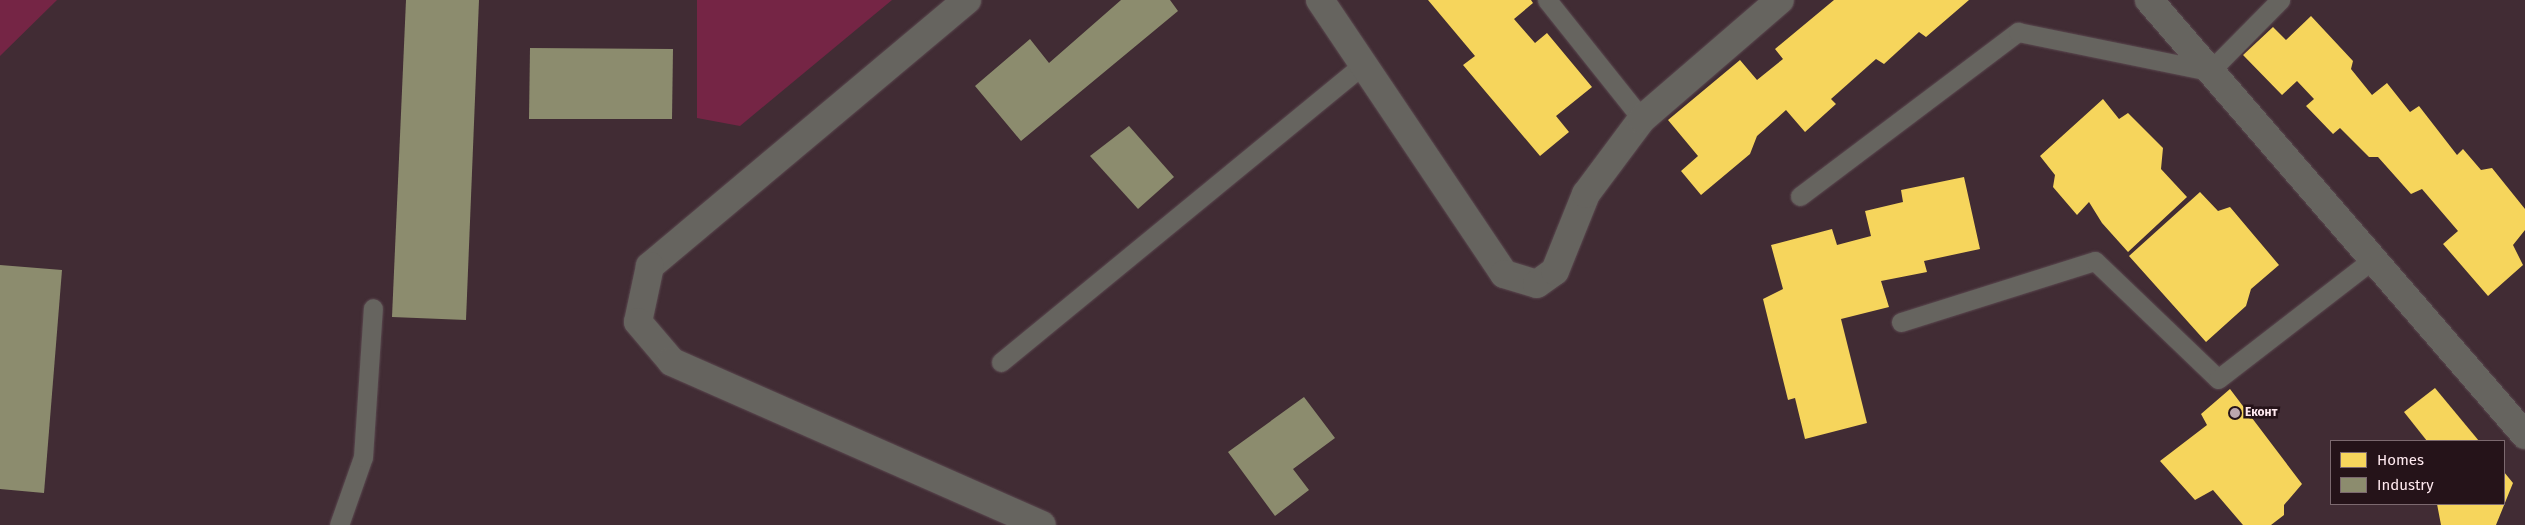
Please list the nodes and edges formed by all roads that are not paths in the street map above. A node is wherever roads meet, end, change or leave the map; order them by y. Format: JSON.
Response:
{"nodes":[{"id":1,"x":967,"y":0,"type":"edge"},
{"id":2,"x":1320,"y":0,"type":"edge"},
{"id":3,"x":1547,"y":0,"type":"edge"},
{"id":4,"x":1780,"y":0,"type":"edge"},
{"id":5,"x":2149,"y":0,"type":"edge"},
{"id":6,"x":2280,"y":0,"type":"edge"},
{"id":7,"x":1363,"y":65,"type":"junction"},
{"id":8,"x":2210,"y":71,"type":"junction"},
{"id":9,"x":1642,"y":119,"type":"junction"},
{"id":10,"x":1800,"y":196,"type":"dead end"},
{"id":11,"x":2373,"y":259,"type":"junction"},
{"id":12,"x":373,"y":308,"type":"dead end"},
{"id":13,"x":1901,"y":322,"type":"dead end"},
{"id":14,"x":1001,"y":362,"type":"dead end"},
{"id":15,"x":2525,"y":434,"type":"edge"},
{"id":16,"x":339,"y":525,"type":"edge"},
{"id":17,"x":1042,"y":525,"type":"edge"}],
"edges":[{"from":1,"to":17,"type":"street"},
{"from":2,"to":7,"type":"street"},
{"from":3,"to":9,"type":"lane"},
{"from":4,"to":9,"type":"street"},
{"from":5,"to":8,"type":"street"},
{"from":6,"to":8,"type":"lane"},
{"from":7,"to":9,"type":"street"},
{"from":7,"to":14,"type":"lane"},
{"from":8,"to":10,"type":"lane"},
{"from":8,"to":11,"type":"street"},
{"from":11,"to":13,"type":"lane"},
{"from":11,"to":15,"type":"street"},
{"from":12,"to":16,"type":"lane"}]}
